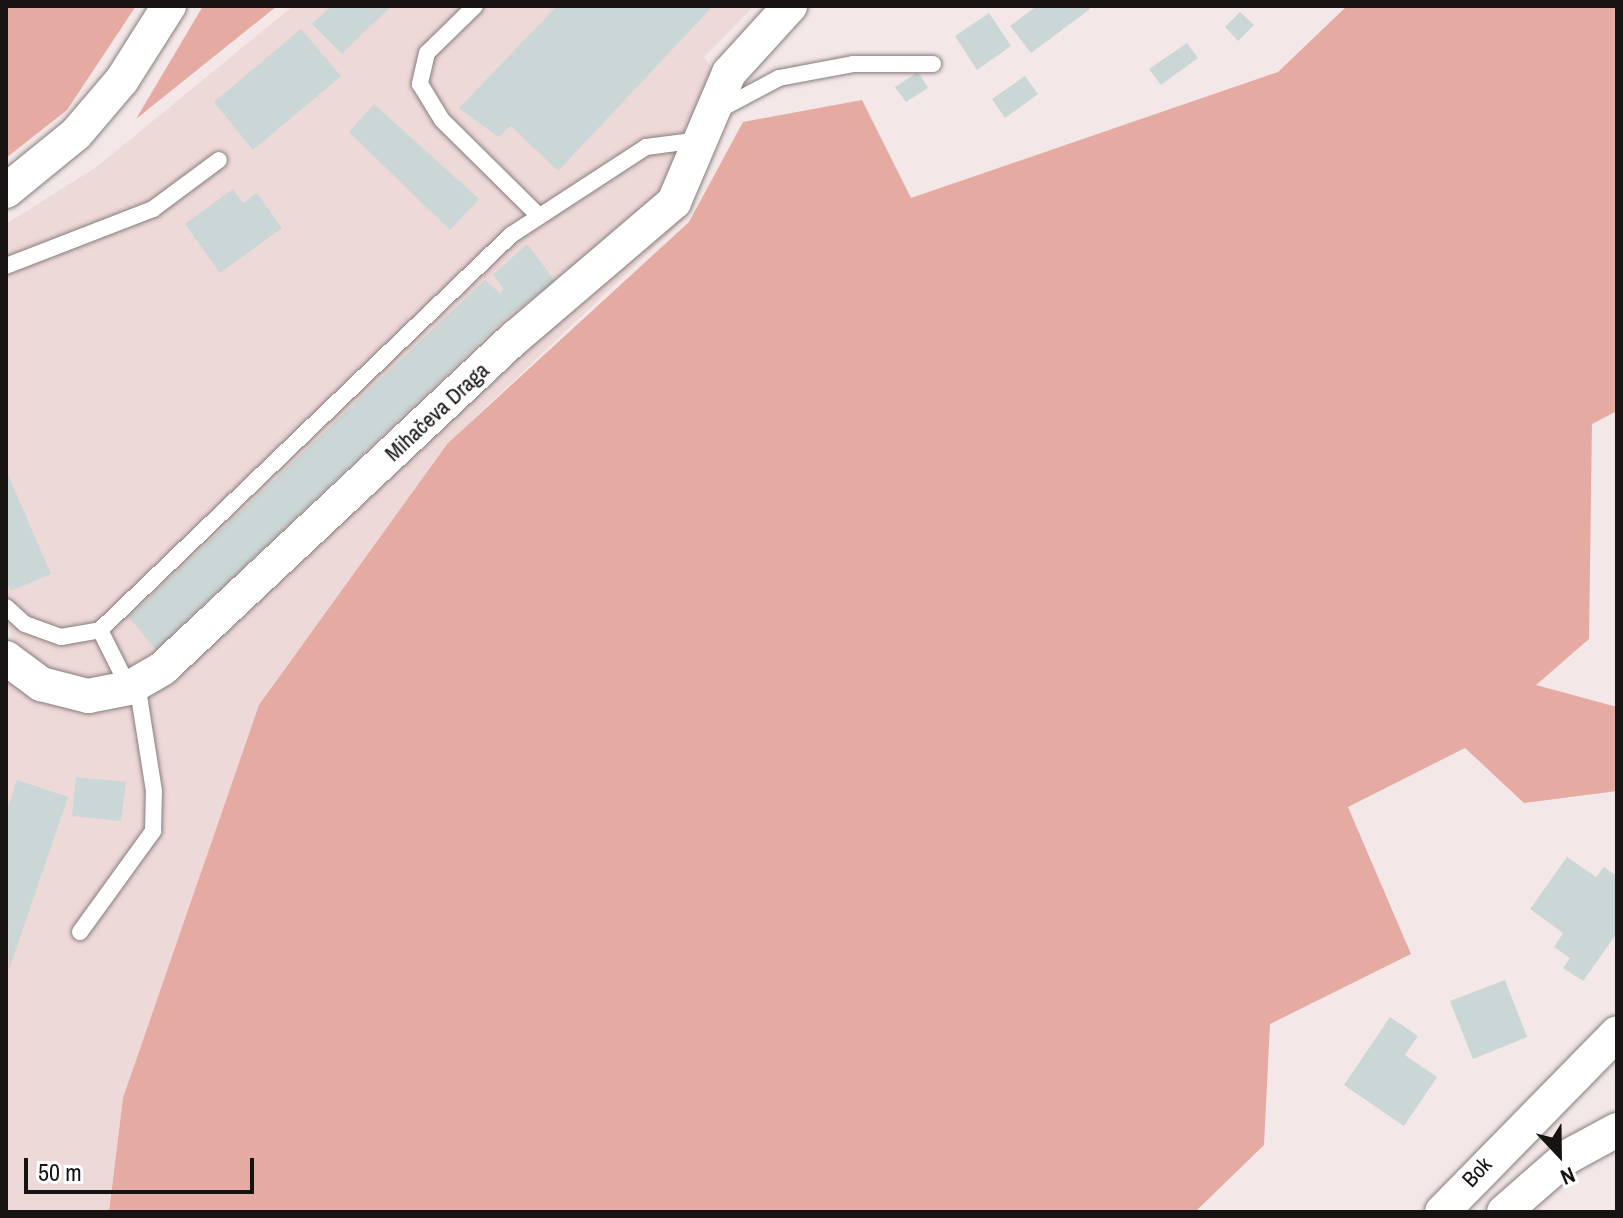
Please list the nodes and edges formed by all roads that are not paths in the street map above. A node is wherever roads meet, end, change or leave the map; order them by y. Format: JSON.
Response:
{"nodes":[{"id":1,"x":169,"y":6,"type":"edge"},
{"id":2,"x":475,"y":6,"type":"edge"},
{"id":3,"x":790,"y":6,"type":"edge"},
{"id":4,"x":933,"y":64,"type":"dead end"},
{"id":5,"x":702,"y":129,"type":"junction"},
{"id":6,"x":219,"y":160,"type":"dead end"},
{"id":7,"x":6,"y":191,"type":"edge"},
{"id":8,"x":539,"y":216,"type":"junction"},
{"id":9,"x":6,"y":266,"type":"edge"},
{"id":10,"x":6,"y":607,"type":"edge"},
{"id":11,"x":100,"y":630,"type":"junction"},
{"id":12,"x":6,"y":658,"type":"edge"},
{"id":13,"x":133,"y":686,"type":"junction"},
{"id":14,"x":80,"y":932,"type":"dead end"},
{"id":15,"x":1617,"y":1033,"type":"edge"},
{"id":16,"x":1617,"y":1130,"type":"edge"},
{"id":17,"x":1442,"y":1212,"type":"edge"},
{"id":18,"x":1504,"y":1212,"type":"edge"}],
"edges":[{"from":1,"to":7,"type":"street"},
{"from":2,"to":8,"type":"lane"},
{"from":3,"to":5,"type":"street","name":"Mihačeva Draga"},
{"from":4,"to":5,"type":"lane"},
{"from":5,"to":8,"type":"lane"},
{"from":5,"to":13,"type":"street","name":"Mihačeva Draga"},
{"from":6,"to":9,"type":"lane"},
{"from":8,"to":11,"type":"lane"},
{"from":10,"to":11,"type":"lane"},
{"from":11,"to":13,"type":"lane"},
{"from":12,"to":13,"type":"street"},
{"from":13,"to":14,"type":"lane"},
{"from":15,"to":17,"type":"street","name":"Bok"},
{"from":16,"to":18,"type":"street"}]}
